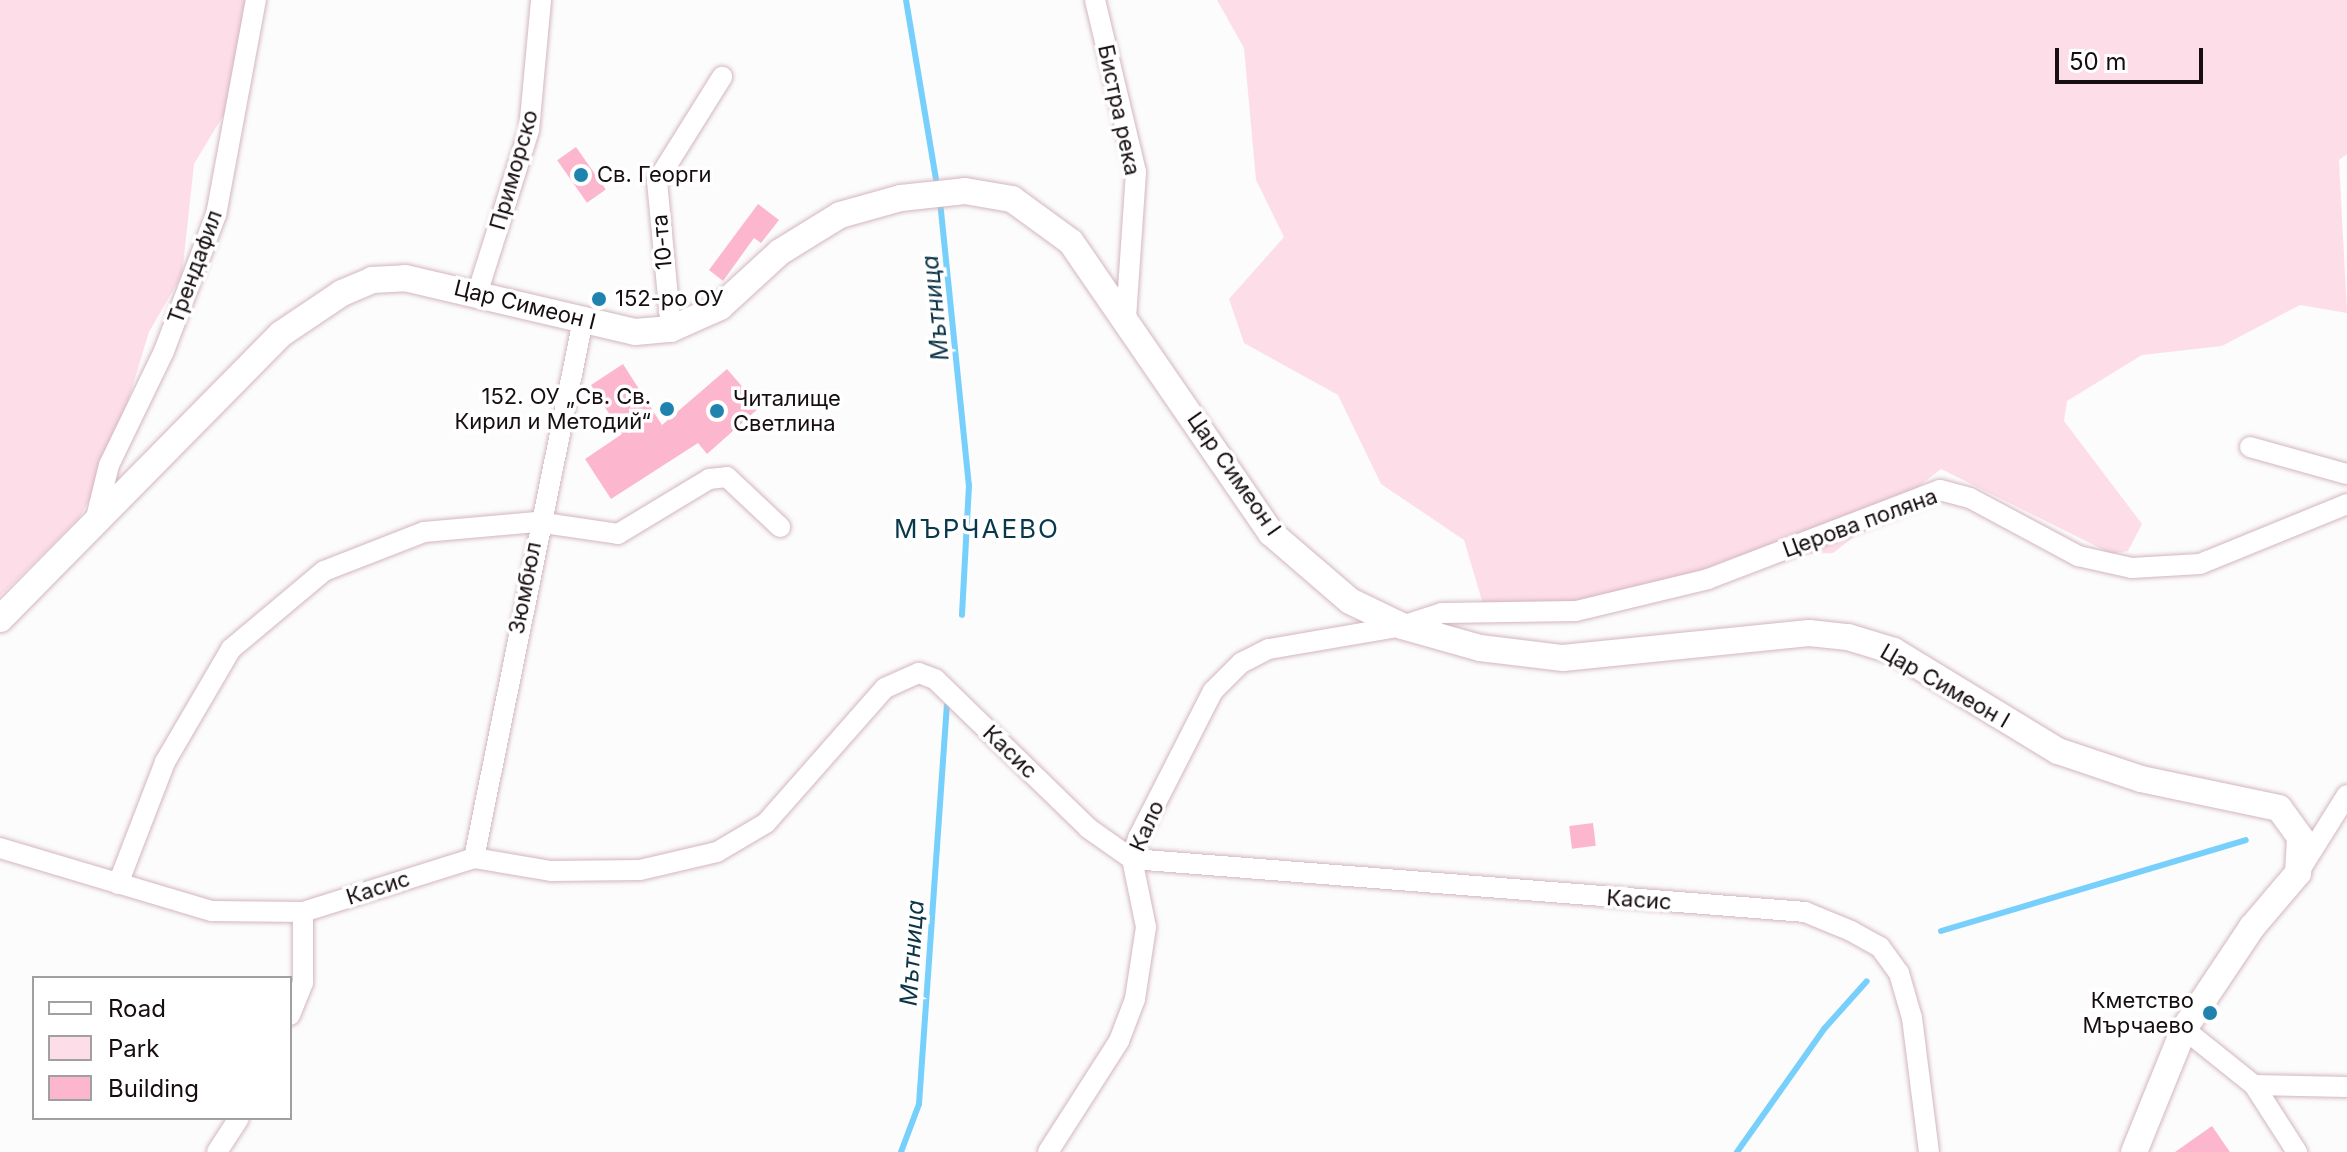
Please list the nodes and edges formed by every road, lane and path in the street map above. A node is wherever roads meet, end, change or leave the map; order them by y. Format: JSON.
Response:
{"nodes":[{"id":1,"x":256,"y":0,"type":"edge"},
{"id":2,"x":541,"y":0,"type":"edge"},
{"id":3,"x":1095,"y":0,"type":"edge"},
{"id":4,"x":722,"y":77,"type":"dead end"},
{"id":5,"x":478,"y":291,"type":"junction"},
{"id":6,"x":1126,"y":317,"type":"junction"},
{"id":7,"x":583,"y":320,"type":"junction"},
{"id":8,"x":671,"y":329,"type":"junction"},
{"id":9,"x":2250,"y":447,"type":"dead end"},
{"id":10,"x":2347,"y":474,"type":"edge"},
{"id":11,"x":2347,"y":504,"type":"edge"},
{"id":12,"x":95,"y":522,"type":"junction"},
{"id":13,"x":537,"y":522,"type":"junction"},
{"id":14,"x":780,"y":527,"type":"dead end"},
{"id":15,"x":0,"y":619,"type":"edge"},
{"id":16,"x":1402,"y":626,"type":"junction"},
{"id":17,"x":2347,"y":795,"type":"edge"},
{"id":18,"x":0,"y":848,"type":"edge"},
{"id":19,"x":474,"y":858,"type":"junction"},
{"id":20,"x":1132,"y":859,"type":"junction"},
{"id":21,"x":2298,"y":873,"type":"junction"},
{"id":22,"x":118,"y":884,"type":"junction"},
{"id":23,"x":303,"y":912,"type":"junction"},
{"id":24,"x":292,"y":1010,"type":"edge"},
{"id":25,"x":2184,"y":1029,"type":"junction"},
{"id":26,"x":2254,"y":1085,"type":"junction"},
{"id":27,"x":2347,"y":1087,"type":"edge"},
{"id":28,"x":238,"y":1120,"type":"edge"},
{"id":29,"x":217,"y":1152,"type":"edge"},
{"id":30,"x":1048,"y":1152,"type":"edge"},
{"id":31,"x":1929,"y":1152,"type":"edge"},
{"id":32,"x":2134,"y":1152,"type":"edge"},
{"id":33,"x":2297,"y":1152,"type":"edge"}],
"edges":[{"from":1,"to":12,"type":"street","name":"Трендафил"},
{"from":2,"to":5,"type":"street","name":"Приморско"},
{"from":3,"to":6,"type":"street","name":"Бистра река"},
{"from":4,"to":8,"type":"street","name":"10-та"},
{"from":5,"to":7,"type":"street","name":"Цар Симеон I"},
{"from":5,"to":12,"type":"street","name":"Цар Симеон I"},
{"from":6,"to":8,"type":"street","name":"Цар Симеон I"},
{"from":6,"to":16,"type":"street","name":"Цар Симеон I"},
{"from":7,"to":8,"type":"street","name":"Цар Симеон I"},
{"from":7,"to":13,"type":"street","name":"Зюмбюл"},
{"from":9,"to":10,"type":"street"},
{"from":11,"to":16,"type":"street","name":"Церова поляна"},
{"from":12,"to":15,"type":"street","name":"Цар Симеон I"},
{"from":13,"to":14,"type":"street"},
{"from":13,"to":19,"type":"street","name":"Зюмбюл"},
{"from":13,"to":22,"type":"street"},
{"from":16,"to":20,"type":"street","name":"Кало"},
{"from":16,"to":21,"type":"street","name":"Цар Симеон I"},
{"from":17,"to":21,"type":"street"},
{"from":18,"to":22,"type":"street","name":"Касис"},
{"from":19,"to":20,"type":"street","name":"Касис"},
{"from":19,"to":23,"type":"street","name":"Касис"},
{"from":20,"to":30,"type":"street","name":"Кало"},
{"from":20,"to":31,"type":"street","name":"Касис"},
{"from":21,"to":25,"type":"street"},
{"from":22,"to":23,"type":"street","name":"Касис"},
{"from":23,"to":24,"type":"street"},
{"from":25,"to":26,"type":"street"},
{"from":25,"to":32,"type":"street"},
{"from":26,"to":27,"type":"street"},
{"from":26,"to":33,"type":"street"},
{"from":28,"to":29,"type":"street"}]}
